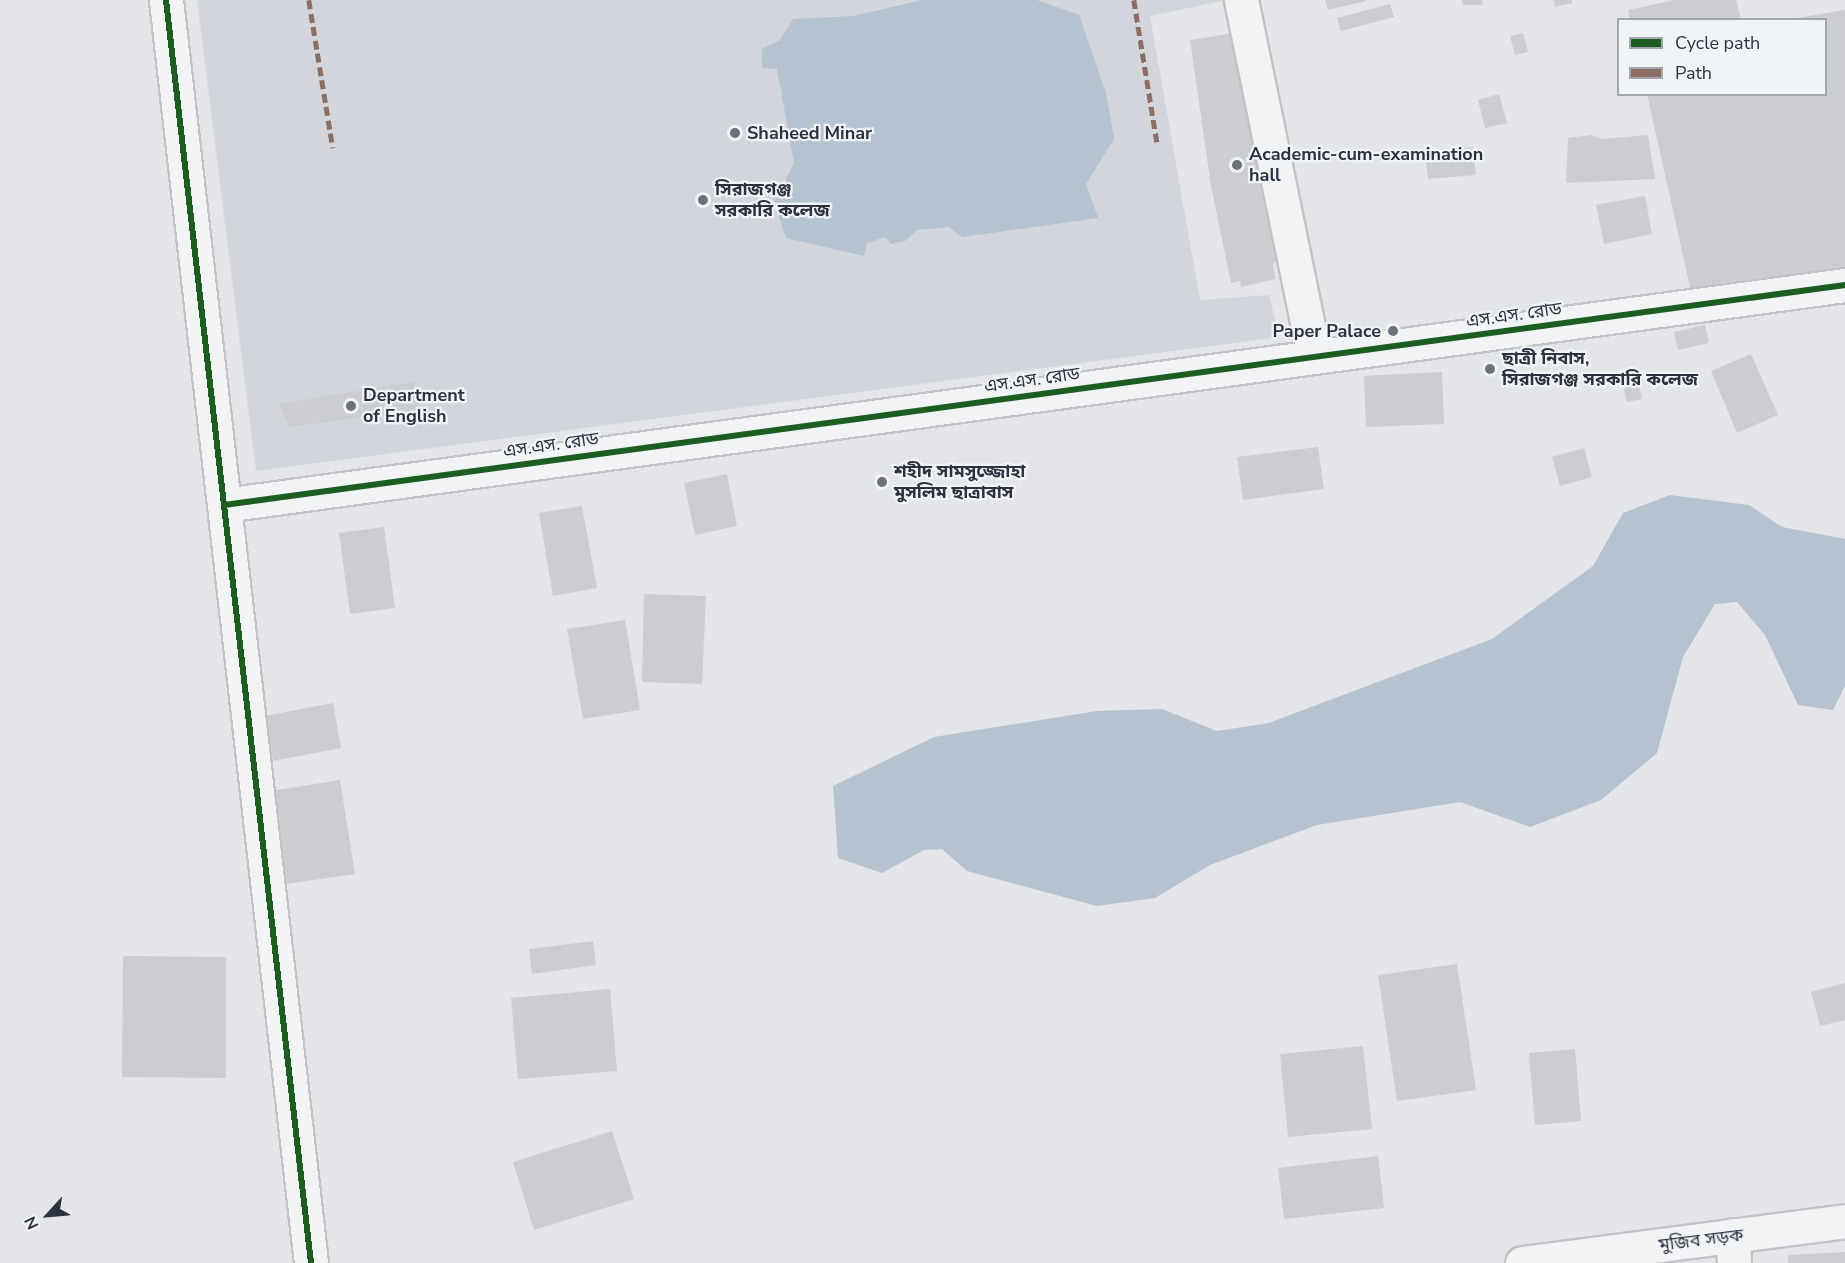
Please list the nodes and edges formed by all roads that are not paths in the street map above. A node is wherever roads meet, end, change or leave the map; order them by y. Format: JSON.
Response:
{"nodes":[{"id":1,"x":166,"y":0,"type":"edge"},
{"id":2,"x":1241,"y":0,"type":"edge"},
{"id":3,"x":1845,"y":285,"type":"edge"},
{"id":4,"x":1314,"y":357,"type":"junction"},
{"id":5,"x":224,"y":505,"type":"junction"},
{"id":6,"x":1845,"y":1221,"type":"edge"},
{"id":7,"x":1734,"y":1249,"type":"edge"},
{"id":8,"x":311,"y":1263,"type":"edge"},
{"id":9,"x":1522,"y":1263,"type":"edge"}],
"edges":[{"from":1,"to":5,"type":"street"},
{"from":2,"to":4,"type":"street"},
{"from":3,"to":4,"type":"street","name":"এস.এস. রোড"},
{"from":4,"to":5,"type":"street","name":"এস.এস. রোড"},
{"from":5,"to":8,"type":"street"},
{"from":6,"to":7,"type":"street","name":"মুজিব সড়ক"},
{"from":7,"to":9,"type":"street","name":"মুজিব সড়ক"}]}
